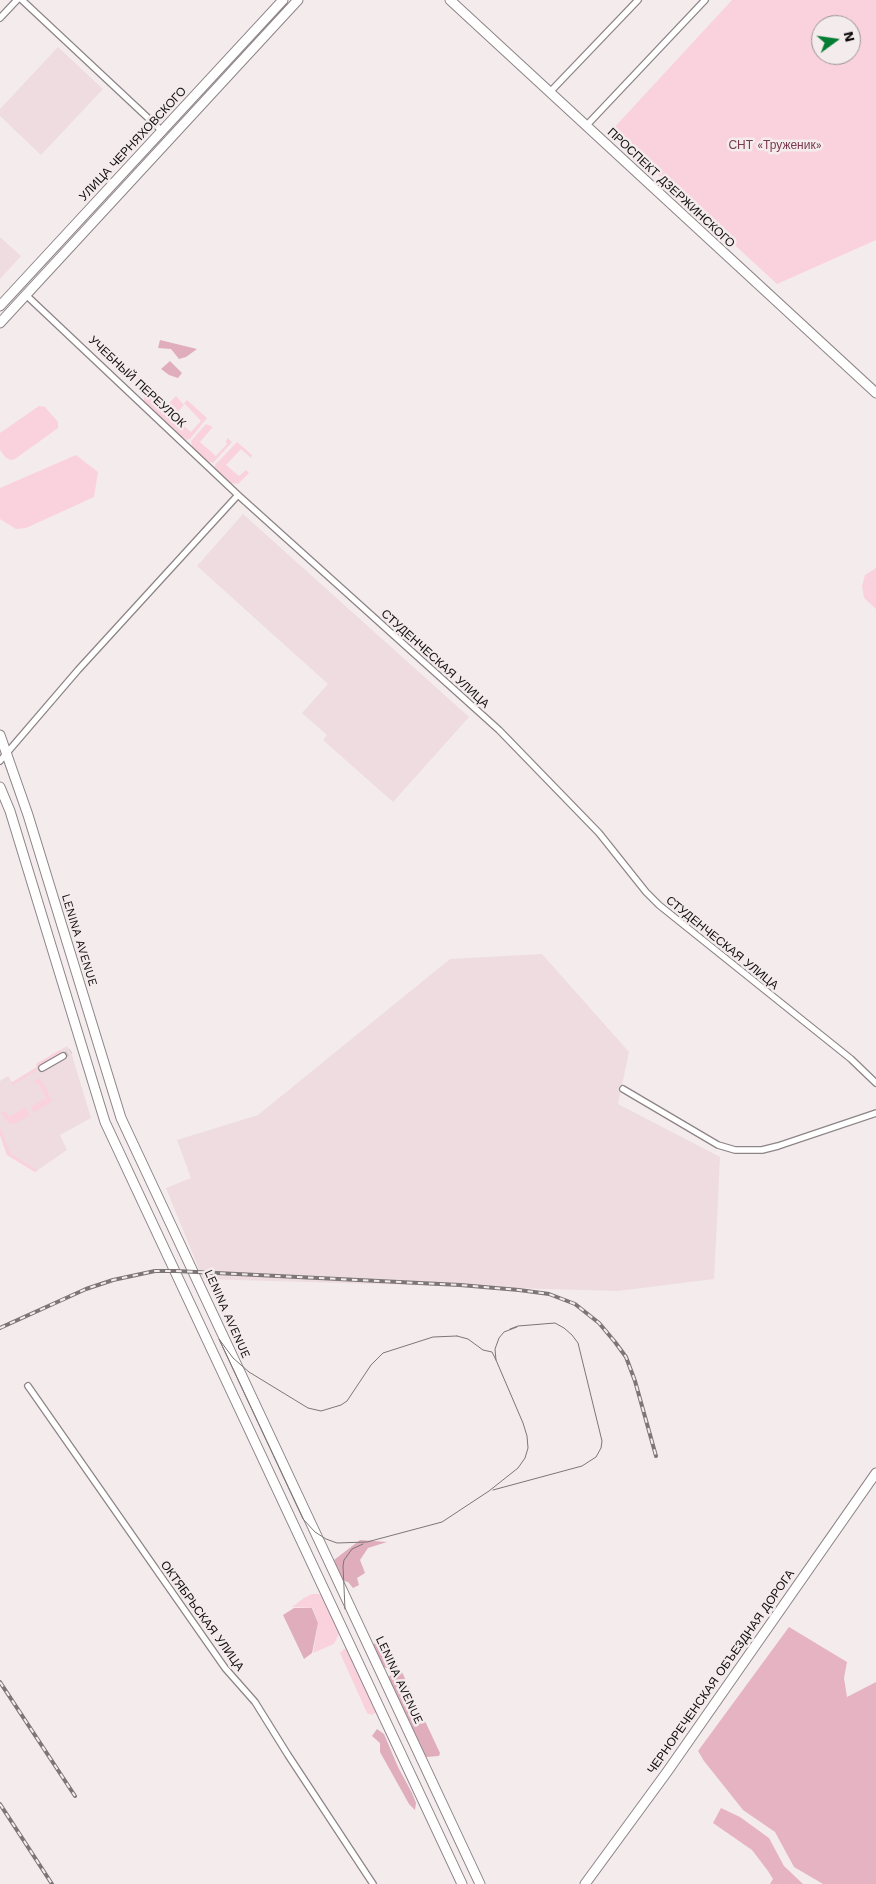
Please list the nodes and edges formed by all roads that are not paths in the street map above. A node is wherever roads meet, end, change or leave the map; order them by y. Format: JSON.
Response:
{"nodes":[{"id":1,"x":17,"y":0,"type":"edge"},
{"id":2,"x":22,"y":0,"type":"edge"},
{"id":3,"x":284,"y":0,"type":"edge"},
{"id":4,"x":298,"y":0,"type":"edge"},
{"id":5,"x":450,"y":0,"type":"edge"},
{"id":6,"x":638,"y":0,"type":"edge"},
{"id":7,"x":704,"y":0,"type":"edge"},
{"id":8,"x":0,"y":18,"type":"edge"},
{"id":9,"x":550,"y":92,"type":"junction"},
{"id":10,"x":586,"y":126,"type":"junction"},
{"id":11,"x":162,"y":131,"type":"junction"},
{"id":12,"x":18,"y":286,"type":"junction"},
{"id":13,"x":26,"y":294,"type":"junction"},
{"id":14,"x":0,"y":306,"type":"edge"},
{"id":15,"x":0,"y":323,"type":"edge"},
{"id":16,"x":876,"y":393,"type":"edge"},
{"id":17,"x":238,"y":495,"type":"junction"},
{"id":18,"x":0,"y":735,"type":"edge"},
{"id":19,"x":7,"y":752,"type":"junction"},
{"id":20,"x":0,"y":761,"type":"edge"},
{"id":21,"x":0,"y":788,"type":"edge"},
{"id":22,"x":63,"y":1056,"type":"tunnel mouth"},
{"id":23,"x":42,"y":1068,"type":"dead end"},
{"id":24,"x":876,"y":1083,"type":"edge"},
{"id":25,"x":624,"y":1089,"type":"dead end"},
{"id":26,"x":876,"y":1112,"type":"edge"},
{"id":27,"x":28,"y":1386,"type":"dead end"},
{"id":28,"x":876,"y":1473,"type":"edge"},
{"id":29,"x":373,"y":1884,"type":"edge"},
{"id":30,"x":462,"y":1884,"type":"edge"},
{"id":31,"x":480,"y":1884,"type":"edge"},
{"id":32,"x":585,"y":1884,"type":"edge"}],
"edges":[{"from":1,"to":8,"type":"street"},
{"from":2,"to":11,"type":"street"},
{"from":3,"to":11,"type":"main road","name":"УЛИЦА ЧЕРНЯХОВСКОГО"},
{"from":4,"to":13,"type":"main road"},
{"from":5,"to":9,"type":"main road","name":"ПРОСПЕКТ ДЗЕРЖИНСКОГО"},
{"from":6,"to":9,"type":"street"},
{"from":7,"to":10,"type":"street"},
{"from":9,"to":10,"type":"main road","name":"ПРОСПЕКТ ДЗЕРЖИНСКОГО"},
{"from":10,"to":16,"type":"main road","name":"ПРОСПЕКТ ДЗЕРЖИНСКОГО"},
{"from":11,"to":12,"type":"main road","name":"УЛИЦА ЧЕРНЯХОВСКОГО"},
{"from":12,"to":13,"type":"main road","name":"УЧЕБНЫЙ ПЕРЕУЛОК"},
{"from":12,"to":14,"type":"main road","name":"УЛИЦА ЧЕРНЯХОВСКОГО"},
{"from":13,"to":15,"type":"main road"},
{"from":13,"to":17,"type":"street","name":"УЧЕБНЫЙ ПЕРЕУЛОК"},
{"from":17,"to":19,"type":"street"},
{"from":17,"to":24,"type":"street","name":"СТУДЕНЧЕСКАЯ УЛИЦА"},
{"from":18,"to":19,"type":"main road","name":"LENINA AVENUE"},
{"from":19,"to":20,"type":"street"},
{"from":19,"to":31,"type":"main road","name":"LENINA AVENUE"},
{"from":21,"to":30,"type":"main road"},
{"from":22,"to":23,"type":"street"},
{"from":25,"to":26,"type":"street"},
{"from":27,"to":29,"type":"street","name":"ОКТЯБРЬСКАЯ УЛИЦА"},
{"from":28,"to":32,"type":"main road","name":"ЧЕРНОРЕЧЕНСКАЯ ОБЪЕЗДНАЯ ДОРОГА"}]}
